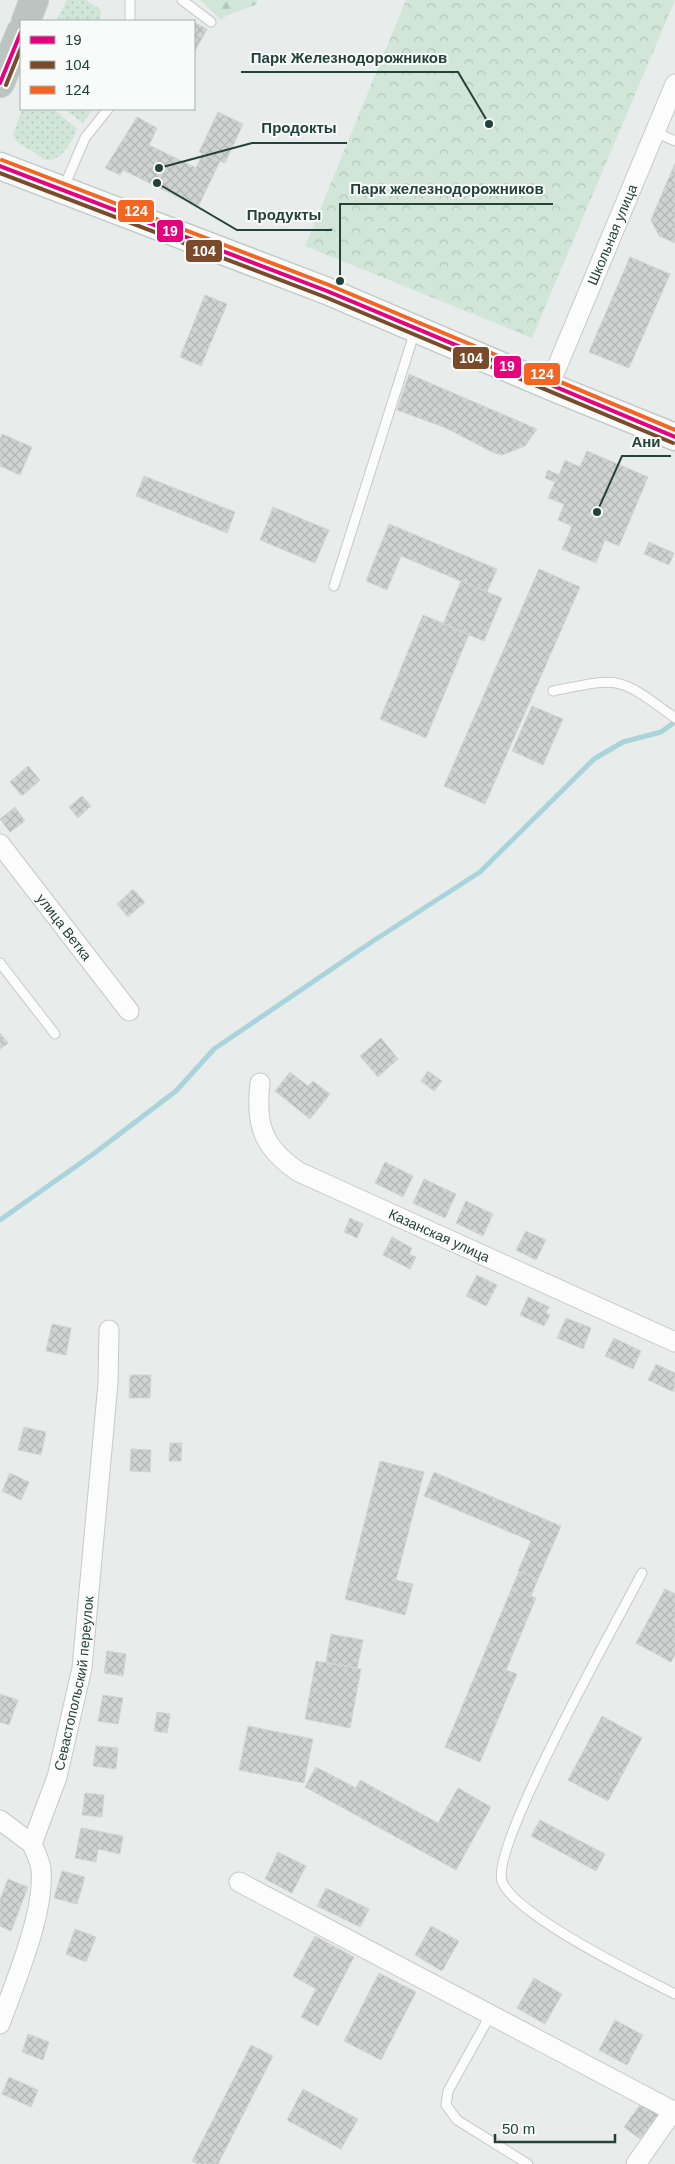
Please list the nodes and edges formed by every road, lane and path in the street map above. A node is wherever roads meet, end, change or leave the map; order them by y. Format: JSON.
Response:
{"nodes":[{"id":1,"x":34,"y":0,"type":"edge"},
{"id":2,"x":130,"y":0,"type":"edge"},
{"id":3,"x":182,"y":0,"type":"edge"},
{"id":4,"x":26,"y":20,"type":"edge"},
{"id":5,"x":130,"y":20,"type":"edge"},
{"id":6,"x":211,"y":22,"type":"dead end"},
{"id":7,"x":20,"y":34,"type":"edge"},
{"id":8,"x":0,"y":83,"type":"edge"},
{"id":9,"x":675,"y":84,"type":"edge"},
{"id":10,"x":107,"y":110,"type":"edge"},
{"id":11,"x":655,"y":132,"type":"junction"},
{"id":12,"x":675,"y":141,"type":"edge"},
{"id":13,"x":0,"y":166,"type":"edge"},
{"id":14,"x":63,"y":189,"type":"junction"},
{"id":15,"x":415,"y":328,"type":"junction"},
{"id":16,"x":549,"y":386,"type":"junction"},
{"id":17,"x":675,"y":437,"type":"edge"},
{"id":18,"x":334,"y":586,"type":"dead end"},
{"id":19,"x":553,"y":692,"type":"dead end"},
{"id":20,"x":675,"y":718,"type":"edge"},
{"id":21,"x":0,"y":844,"type":"edge"},
{"id":22,"x":0,"y":963,"type":"edge"},
{"id":23,"x":129,"y":1011,"type":"dead end"},
{"id":24,"x":55,"y":1034,"type":"dead end"},
{"id":25,"x":260,"y":1083,"type":"dead end"},
{"id":26,"x":109,"y":1330,"type":"dead end"},
{"id":27,"x":675,"y":1342,"type":"edge"},
{"id":28,"x":642,"y":1573,"type":"dead end"},
{"id":29,"x":0,"y":1820,"type":"edge"},
{"id":30,"x":32,"y":1844,"type":"junction"},
{"id":31,"x":240,"y":1882,"type":"dead end"},
{"id":32,"x":675,"y":1994,"type":"edge"},
{"id":33,"x":491,"y":2014,"type":"junction"},
{"id":34,"x":0,"y":2024,"type":"edge"},
{"id":35,"x":674,"y":2109,"type":"edge"},
{"id":36,"x":528,"y":2164,"type":"edge"},
{"id":37,"x":636,"y":2164,"type":"edge"}],
"edges":[{"from":1,"to":4,"type":"highway"},
{"from":2,"to":5,"type":"lane"},
{"from":3,"to":6,"type":"lane"},
{"from":7,"to":8,"type":"highway"},
{"from":9,"to":11,"type":"street","name":"Школьная улица"},
{"from":10,"to":14,"type":"lane"},
{"from":11,"to":12,"type":"lane"},
{"from":11,"to":16,"type":"street","name":"Школьная улица"},
{"from":13,"to":14,"type":"street"},
{"from":14,"to":15,"type":"street"},
{"from":15,"to":16,"type":"street"},
{"from":15,"to":18,"type":"lane"},
{"from":16,"to":17,"type":"street"},
{"from":19,"to":20,"type":"lane"},
{"from":21,"to":23,"type":"street","name":"улица Ветка"},
{"from":22,"to":24,"type":"lane"},
{"from":25,"to":27,"type":"street","name":"Казанская улица"},
{"from":26,"to":30,"type":"street","name":"Севастопольский переулок"},
{"from":28,"to":32,"type":"lane"},
{"from":29,"to":30,"type":"street"},
{"from":30,"to":34,"type":"street"},
{"from":31,"to":33,"type":"street"},
{"from":33,"to":35,"type":"street"},
{"from":33,"to":36,"type":"lane"},
{"from":35,"to":37,"type":"street"}]}
